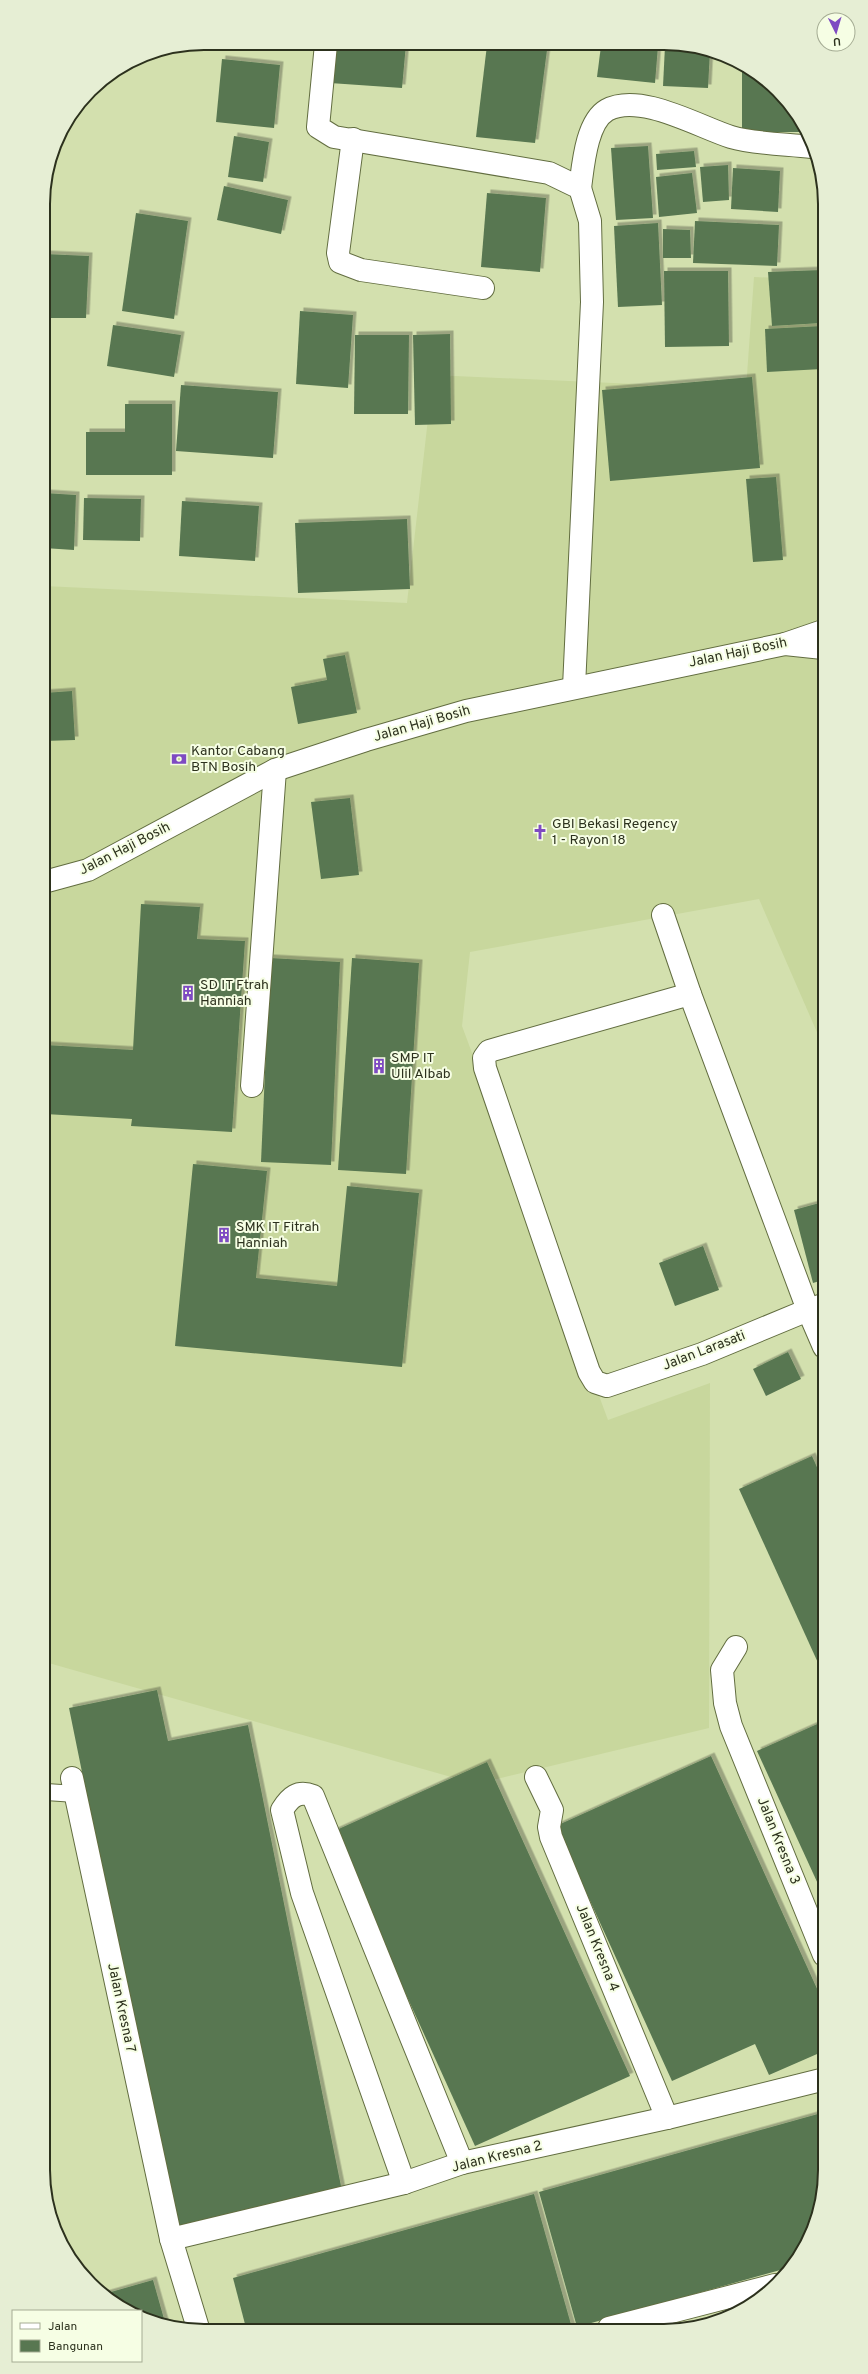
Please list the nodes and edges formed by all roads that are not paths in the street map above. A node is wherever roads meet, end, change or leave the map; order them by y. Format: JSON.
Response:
{"nodes":[{"id":1,"x":325,"y":50,"type":"edge"},
{"id":2,"x":353,"y":139,"type":"junction"},
{"id":3,"x":807,"y":146,"type":"edge"},
{"id":4,"x":580,"y":188,"type":"junction"},
{"id":5,"x":483,"y":288,"type":"dead end"},
{"id":6,"x":818,"y":632,"type":"edge"},
{"id":7,"x":785,"y":644,"type":"junction"},
{"id":8,"x":818,"y":648,"type":"edge"},
{"id":9,"x":574,"y":687,"type":"junction"},
{"id":10,"x":275,"y":770,"type":"junction"},
{"id":11,"x":50,"y":880,"type":"edge"},
{"id":12,"x":663,"y":915,"type":"dead end"},
{"id":13,"x":690,"y":994,"type":"junction"},
{"id":14,"x":252,"y":1086,"type":"dead end"},
{"id":15,"x":816,"y":1307,"type":"edge"},
{"id":16,"x":818,"y":1317,"type":"edge"},
{"id":17,"x":736,"y":1647,"type":"dead end"},
{"id":18,"x":536,"y":1777,"type":"dead end"},
{"id":19,"x":74,"y":1786,"type":"joint"},
{"id":20,"x":50,"y":1791,"type":"edge"},
{"id":21,"x":818,"y":1941,"type":"edge"},
{"id":22,"x":818,"y":2080,"type":"edge"},
{"id":23,"x":667,"y":2118,"type":"junction"},
{"id":24,"x":462,"y":2163,"type":"junction"},
{"id":25,"x":404,"y":2183,"type":"junction"},
{"id":26,"x":171,"y":2239,"type":"junction"},
{"id":27,"x":763,"y":2288,"type":"edge"},
{"id":28,"x":197,"y":2324,"type":"edge"},
{"id":29,"x":624,"y":2324,"type":"edge"}],
"edges":[{"from":1,"to":2,"type":"street"},
{"from":2,"to":4,"type":"street"},
{"from":2,"to":5,"type":"street"},
{"from":3,"to":4,"type":"street"},
{"from":4,"to":9,"type":"street"},
{"from":6,"to":7,"type":"street","name":"Jalan Haji Bosih"},
{"from":7,"to":8,"type":"street"},
{"from":7,"to":9,"type":"street","name":"Jalan Haji Bosih"},
{"from":9,"to":10,"type":"street","name":"Jalan Haji Bosih"},
{"from":10,"to":11,"type":"street","name":"Jalan Haji Bosih"},
{"from":10,"to":14,"type":"street"},
{"from":12,"to":13,"type":"street"},
{"from":13,"to":15,"type":"street"},
{"from":13,"to":15,"type":"street","name":"Jalan Larasati"},
{"from":15,"to":16,"type":"street"},
{"from":17,"to":21,"type":"street","name":"Jalan Kresna 3"},
{"from":18,"to":23,"type":"street","name":"Jalan Kresna 4"},
{"from":19,"to":20,"type":"lane"},
{"from":19,"to":26,"type":"street","name":"Jalan Kresna 7"},
{"from":22,"to":23,"type":"street","name":"Jalan Kresna 2"},
{"from":23,"to":24,"type":"street","name":"Jalan Kresna 2"},
{"from":24,"to":25,"type":"street","name":"Jalan Kresna 2"},
{"from":24,"to":25,"type":"street"},
{"from":25,"to":26,"type":"street","name":"Jalan Kresna 2"},
{"from":26,"to":28,"type":"street","name":"Jalan Kresna 7"},
{"from":27,"to":29,"type":"street"}]}
